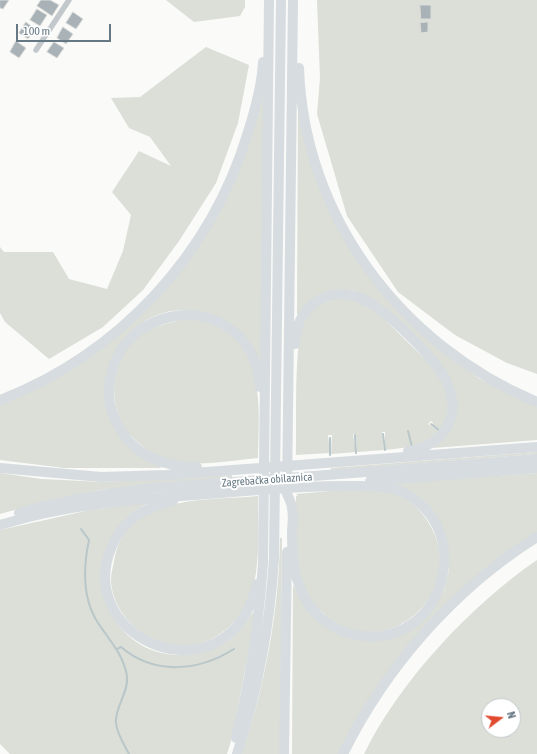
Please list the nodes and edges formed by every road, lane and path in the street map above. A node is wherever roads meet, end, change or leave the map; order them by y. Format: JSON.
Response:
{"nodes":[{"id":1,"x":69,"y":0,"type":"edge"},
{"id":2,"x":269,"y":0,"type":"edge"},
{"id":3,"x":281,"y":0,"type":"edge"},
{"id":4,"x":293,"y":4,"type":"edge"},
{"id":5,"x":269,"y":28,"type":"junction"},
{"id":6,"x":36,"y":50,"type":"dead end"},
{"id":7,"x":289,"y":373,"type":"junction"},
{"id":8,"x":0,"y":400,"type":"edge"},
{"id":9,"x":537,"y":402,"type":"edge"},
{"id":10,"x":265,"y":433,"type":"junction"},
{"id":11,"x":537,"y":447,"type":"edge"},
{"id":12,"x":381,"y":459,"type":"junction"},
{"id":13,"x":537,"y":459,"type":"edge"},
{"id":14,"x":0,"y":468,"type":"edge"},
{"id":15,"x":537,"y":468,"type":"edge"},
{"id":16,"x":239,"y":470,"type":"junction"},
{"id":17,"x":325,"y":480,"type":"junction"},
{"id":18,"x":340,"y":484,"type":"junction"},
{"id":19,"x":239,"y":487,"type":"junction"},
{"id":20,"x":203,"y":493,"type":"junction"},
{"id":21,"x":287,"y":494,"type":"junction"},
{"id":22,"x":0,"y":518,"type":"edge"},
{"id":23,"x":0,"y":525,"type":"edge"},
{"id":24,"x":537,"y":537,"type":"edge"},
{"id":25,"x":264,"y":549,"type":"junction"},
{"id":26,"x":233,"y":754,"type":"edge"},
{"id":27,"x":237,"y":754,"type":"edge"},
{"id":28,"x":284,"y":754,"type":"edge"},
{"id":29,"x":343,"y":754,"type":"edge"}],
"edges":[{"from":1,"to":6,"type":"street"},
{"from":2,"to":5,"type":"highway"},
{"from":3,"to":27,"type":"highway"},
{"from":4,"to":7,"type":"highway"},
{"from":4,"to":9,"type":"highway"},
{"from":5,"to":8,"type":"highway"},
{"from":5,"to":10,"type":"highway"},
{"from":7,"to":12,"type":"highway"},
{"from":7,"to":21,"type":"highway"},
{"from":10,"to":16,"type":"highway"},
{"from":10,"to":25,"type":"highway"},
{"from":11,"to":12,"type":"highway","name":"Zagrebačka obilaznica"},
{"from":12,"to":16,"type":"highway","name":"Zagrebačka obilaznica"},
{"from":13,"to":17,"type":"highway","name":"Zagrebačka obilaznica"},
{"from":14,"to":16,"type":"highway","name":"Zagrebačka obilaznica"},
{"from":15,"to":18,"type":"highway"},
{"from":17,"to":18,"type":"highway"},
{"from":17,"to":19,"type":"highway","name":"Zagrebačka obilaznica"},
{"from":18,"to":21,"type":"highway"},
{"from":19,"to":20,"type":"highway"},
{"from":19,"to":22,"type":"highway","name":"Zagrebačka obilaznica"},
{"from":20,"to":23,"type":"highway"},
{"from":20,"to":25,"type":"highway"},
{"from":21,"to":28,"type":"highway"},
{"from":24,"to":29,"type":"highway"},
{"from":25,"to":26,"type":"highway"}]}
